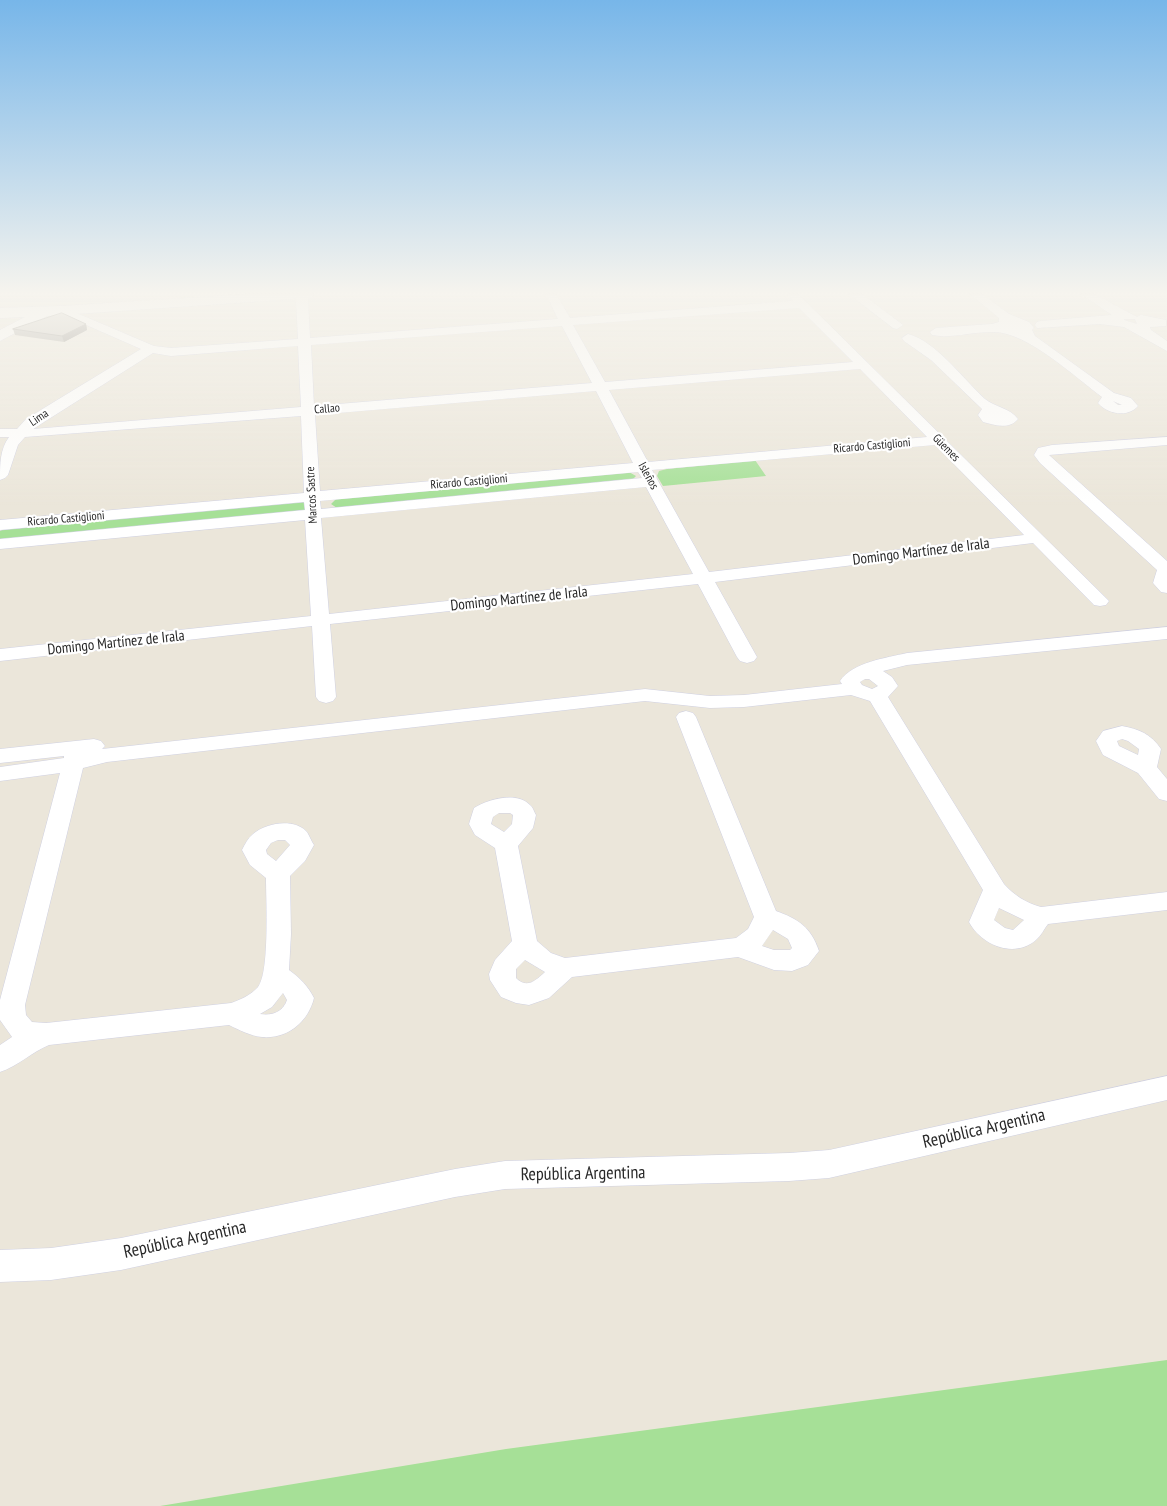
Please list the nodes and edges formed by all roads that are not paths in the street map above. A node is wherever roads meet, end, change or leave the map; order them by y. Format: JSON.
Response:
{"nodes":[{"id":1,"x":126,"y":364,"type":"edge"},
{"id":2,"x":305,"y":364,"type":"edge"},
{"id":3,"x":588,"y":364,"type":"edge"},
{"id":4,"x":860,"y":364,"type":"edge"},
{"id":5,"x":863,"y":364,"type":"edge"},
{"id":6,"x":945,"y":364,"type":"edge"},
{"id":7,"x":1066,"y":364,"type":"edge"},
{"id":8,"x":600,"y":386,"type":"junction"},
{"id":9,"x":1109,"y":396,"type":"dead end"},
{"id":10,"x":989,"y":409,"type":"dead end"},
{"id":11,"x":307,"y":410,"type":"junction"},
{"id":12,"x":0,"y":433,"type":"edge"},
{"id":13,"x":20,"y":433,"type":"junction"},
{"id":14,"x":938,"y":440,"type":"junction"},
{"id":15,"x":1167,"y":441,"type":"edge"},
{"id":16,"x":643,"y":467,"type":"junction"},
{"id":17,"x":0,"y":475,"type":"edge"},
{"id":18,"x":651,"y":482,"type":"junction"},
{"id":19,"x":312,"y":496,"type":"junction"},
{"id":20,"x":313,"y":515,"type":"junction"},
{"id":21,"x":0,"y":525,"type":"edge"},
{"id":22,"x":1037,"y":538,"type":"junction"},
{"id":23,"x":0,"y":544,"type":"edge"},
{"id":24,"x":1166,"y":570,"type":"edge"},
{"id":25,"x":705,"y":578,"type":"junction"},
{"id":26,"x":1167,"y":588,"type":"edge"},
{"id":27,"x":1100,"y":601,"type":"dead end"},
{"id":28,"x":321,"y":621,"type":"junction"},
{"id":29,"x":1167,"y":633,"type":"edge"},
{"id":30,"x":1167,"y":644,"type":"edge"},
{"id":31,"x":0,"y":656,"type":"edge"},
{"id":32,"x":747,"y":657,"type":"dead end"},
{"id":33,"x":856,"y":680,"type":"junction"},
{"id":34,"x":883,"y":691,"type":"junction"},
{"id":35,"x":645,"y":695,"type":"junction"},
{"id":36,"x":326,"y":697,"type":"dead end"},
{"id":37,"x":710,"y":702,"type":"junction"},
{"id":38,"x":686,"y":717,"type":"junction"},
{"id":39,"x":75,"y":755,"type":"junction"},
{"id":40,"x":0,"y":756,"type":"edge"},
{"id":41,"x":1146,"y":768,"type":"dead end"},
{"id":42,"x":0,"y":774,"type":"edge"},
{"id":43,"x":1167,"y":794,"type":"edge"},
{"id":44,"x":506,"y":844,"type":"dead end"},
{"id":45,"x":278,"y":874,"type":"dead end"},
{"id":46,"x":995,"y":890,"type":"junction"},
{"id":47,"x":1167,"y":901,"type":"edge"},
{"id":48,"x":1041,"y":916,"type":"junction"},
{"id":49,"x":766,"y":917,"type":"junction"},
{"id":50,"x":525,"y":944,"type":"junction"},
{"id":51,"x":740,"y":947,"type":"junction"},
{"id":52,"x":565,"y":968,"type":"junction"},
{"id":53,"x":6,"y":1009,"type":"edge"},
{"id":54,"x":46,"y":1034,"type":"junction"},
{"id":55,"x":0,"y":1060,"type":"edge"},
{"id":56,"x":1167,"y":1088,"type":"edge"},
{"id":57,"x":0,"y":1266,"type":"edge"}],
"edges":[{"from":1,"to":13,"type":"street","name":"Lima"},
{"from":2,"to":11,"type":"street","name":"Marcos Sastre"},
{"from":3,"to":8,"type":"street","name":"Isleños"},
{"from":4,"to":8,"type":"street","name":"Callao"},
{"from":5,"to":14,"type":"street","name":"Güemes"},
{"from":6,"to":10,"type":"street"},
{"from":7,"to":9,"type":"street"},
{"from":8,"to":11,"type":"street","name":"Callao"},
{"from":8,"to":16,"type":"street","name":"Isleños"},
{"from":11,"to":13,"type":"street","name":"Callao"},
{"from":11,"to":19,"type":"street","name":"Marcos Sastre"},
{"from":12,"to":13,"type":"street","name":"Callao"},
{"from":13,"to":17,"type":"street","name":"Lima"},
{"from":14,"to":16,"type":"street","name":"Ricardo Castiglioni"},
{"from":14,"to":22,"type":"street","name":"Güemes"},
{"from":15,"to":24,"type":"street"},
{"from":16,"to":18,"type":"street","name":"Isleños"},
{"from":16,"to":19,"type":"street","name":"Ricardo Castiglioni"},
{"from":18,"to":20,"type":"street","name":"Ricardo Castiglioni"},
{"from":18,"to":25,"type":"street","name":"Isleños"},
{"from":19,"to":20,"type":"street","name":"Marcos Sastre"},
{"from":19,"to":21,"type":"street","name":"Ricardo Castiglioni"},
{"from":20,"to":23,"type":"street","name":"Ricardo Castiglioni"},
{"from":20,"to":28,"type":"street","name":"Marcos Sastre"},
{"from":22,"to":25,"type":"street","name":"Domingo Martínez de Irala"},
{"from":22,"to":27,"type":"street","name":"Güemes"},
{"from":24,"to":26,"type":"street"},
{"from":25,"to":28,"type":"street","name":"Domingo Martínez de Irala"},
{"from":25,"to":32,"type":"street","name":"Isleños"},
{"from":28,"to":31,"type":"street","name":"Domingo Martínez de Irala"},
{"from":28,"to":36,"type":"street","name":"Marcos Sastre"},
{"from":29,"to":33,"type":"street"},
{"from":30,"to":34,"type":"street"},
{"from":33,"to":34,"type":"street"},
{"from":33,"to":37,"type":"street"},
{"from":33,"to":39,"type":"street"},
{"from":34,"to":46,"type":"street"},
{"from":35,"to":37,"type":"street"},
{"from":35,"to":38,"type":"street"},
{"from":35,"to":39,"type":"street"},
{"from":37,"to":38,"type":"street"},
{"from":38,"to":49,"type":"street"},
{"from":39,"to":40,"type":"street"},
{"from":39,"to":42,"type":"street"},
{"from":39,"to":53,"type":"street"},
{"from":41,"to":43,"type":"street"},
{"from":44,"to":50,"type":"street"},
{"from":45,"to":54,"type":"street"},
{"from":46,"to":48,"type":"street"},
{"from":46,"to":48,"type":"street"},
{"from":47,"to":48,"type":"street"},
{"from":49,"to":51,"type":"street"},
{"from":49,"to":51,"type":"street"},
{"from":50,"to":52,"type":"street"},
{"from":50,"to":52,"type":"street"},
{"from":51,"to":52,"type":"street"},
{"from":53,"to":54,"type":"street"},
{"from":54,"to":55,"type":"street"},
{"from":56,"to":57,"type":"street","name":"República Argentina"}]}
